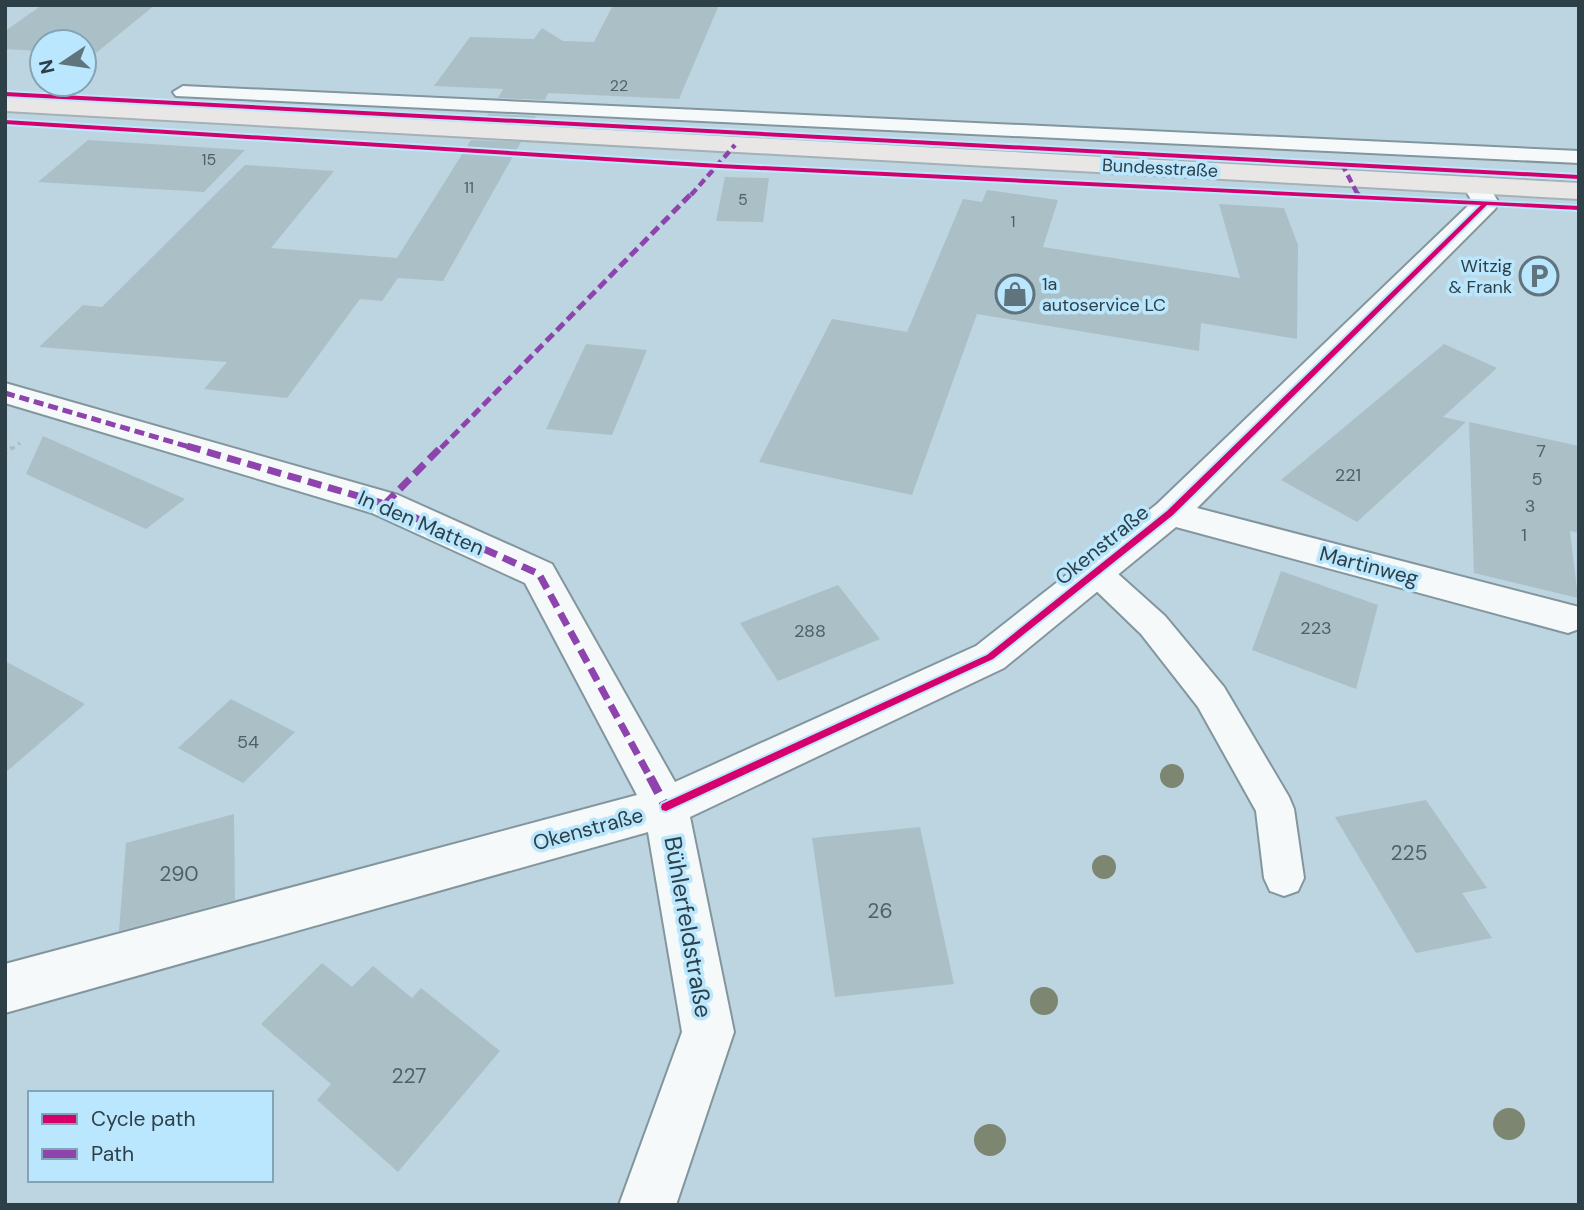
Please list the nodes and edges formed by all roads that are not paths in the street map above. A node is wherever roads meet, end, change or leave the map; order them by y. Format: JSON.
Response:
{"nodes":[{"id":1,"x":183,"y":92,"type":"dead end"},
{"id":2,"x":5,"y":104,"type":"edge"},
{"id":3,"x":1579,"y":157,"type":"edge"},
{"id":4,"x":1476,"y":186,"type":"junction"},
{"id":5,"x":1579,"y":191,"type":"edge"},
{"id":6,"x":5,"y":393,"type":"edge"},
{"id":7,"x":1170,"y":513,"type":"junction"},
{"id":8,"x":1096,"y":572,"type":"junction"},
{"id":9,"x":1568,"y":618,"type":"dead end"},
{"id":10,"x":666,"y":807,"type":"junction"},
{"id":11,"x":1284,"y":878,"type":"dead end"},
{"id":12,"x":5,"y":989,"type":"edge"},
{"id":13,"x":647,"y":1205,"type":"edge"}],
"edges":[{"from":1,"to":3,"type":"lane"},
{"from":2,"to":4,"type":"main road","name":"Bundesstraße"},
{"from":4,"to":5,"type":"main road"},
{"from":4,"to":7,"type":"street","name":"Okenstraße"},
{"from":6,"to":10,"type":"street","name":"In den Matten"},
{"from":7,"to":8,"type":"street","name":"Okenstraße"},
{"from":7,"to":9,"type":"street","name":"Martinweg"},
{"from":8,"to":10,"type":"street","name":"Okenstraße"},
{"from":8,"to":11,"type":"lane"},
{"from":10,"to":12,"type":"street","name":"Okenstraße"},
{"from":10,"to":13,"type":"street","name":"Bühlerfeldstraße"}]}
